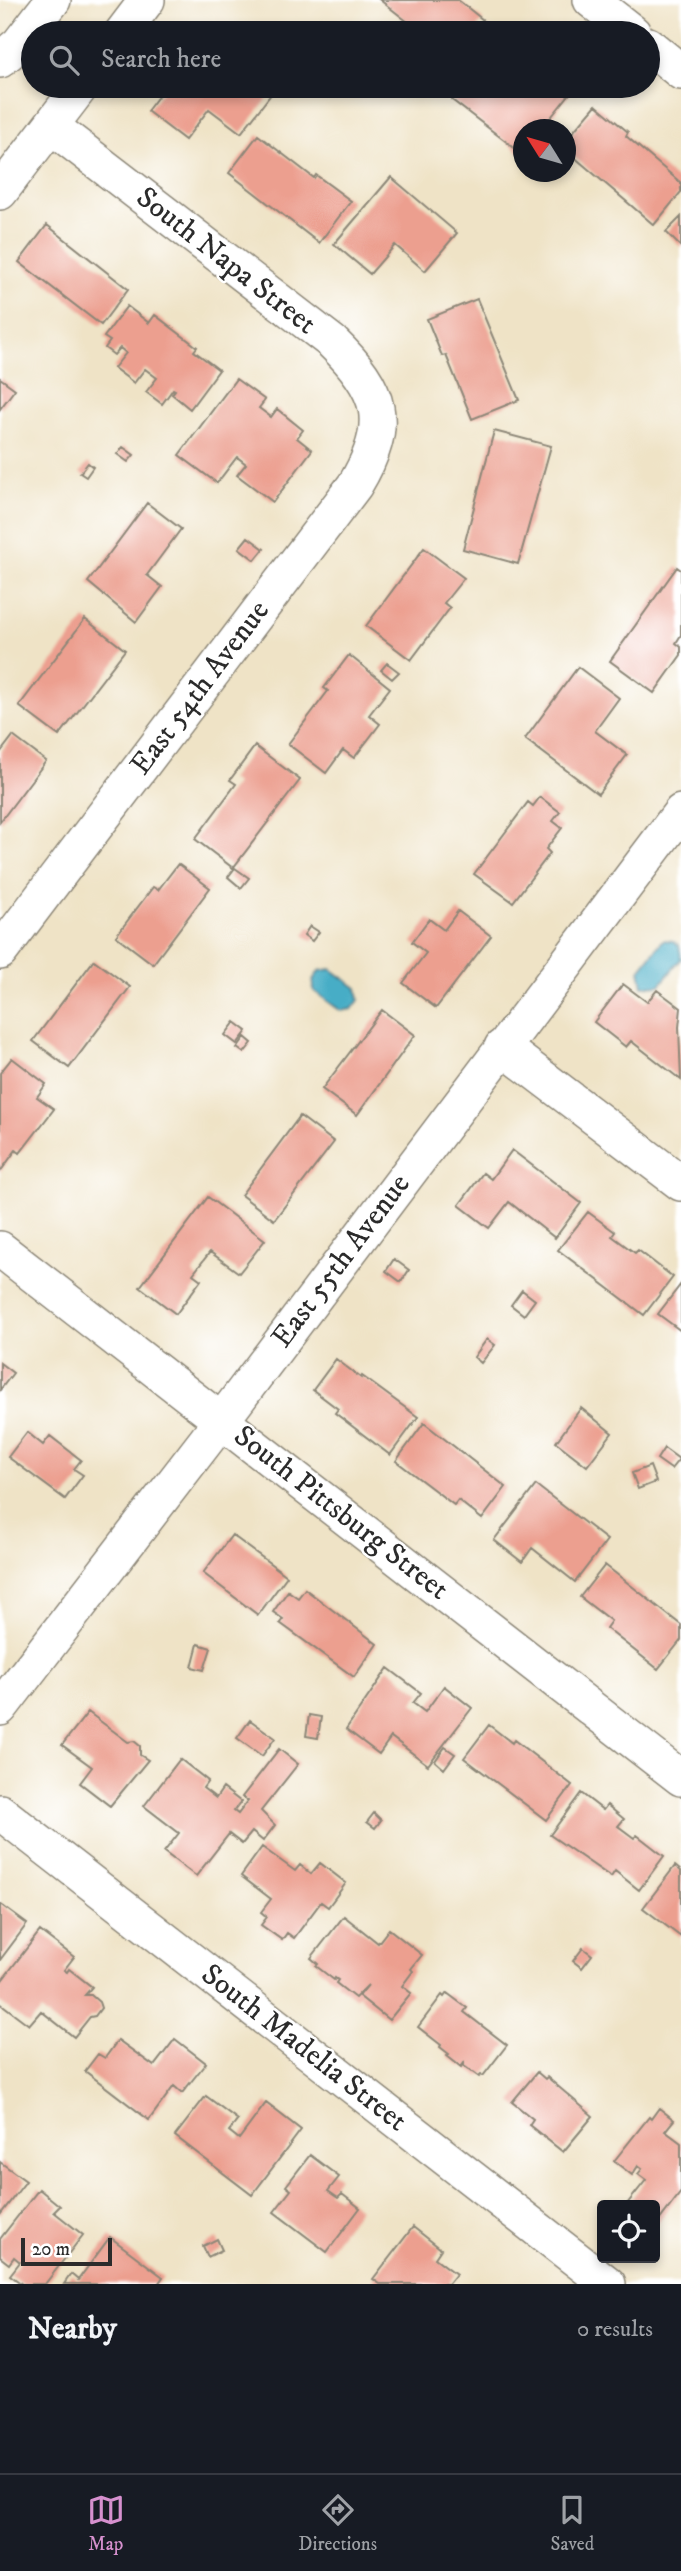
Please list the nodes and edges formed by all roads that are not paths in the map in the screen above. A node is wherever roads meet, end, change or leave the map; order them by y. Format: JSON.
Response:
{"nodes":[{"id":1,"x":53,"y":0,"type":"edge"},
{"id":2,"x":147,"y":0,"type":"edge"},
{"id":3,"x":591,"y":0,"type":"edge"},
{"id":4,"x":37,"y":21,"type":"edge"},
{"id":5,"x":131,"y":21,"type":"edge"},
{"id":6,"x":618,"y":21,"type":"edge"},
{"id":7,"x":21,"y":41,"type":"edge"},
{"id":8,"x":660,"y":55,"type":"edge"},
{"id":9,"x":0,"y":60,"type":"edge"},
{"id":10,"x":681,"y":72,"type":"edge"},
{"id":11,"x":72,"y":98,"type":"edge"},
{"id":12,"x":51,"y":126,"type":"junction"},
{"id":13,"x":0,"y":192,"type":"edge"},
{"id":14,"x":377,"y":415,"type":"joint"},
{"id":15,"x":681,"y":812,"type":"edge"},
{"id":16,"x":0,"y":952,"type":"edge"},
{"id":17,"x":502,"y":1046,"type":"junction"},
{"id":18,"x":681,"y":1184,"type":"edge"},
{"id":19,"x":0,"y":1249,"type":"edge"},
{"id":20,"x":222,"y":1420,"type":"junction"},
{"id":21,"x":0,"y":1708,"type":"edge"},
{"id":22,"x":681,"y":1778,"type":"edge"},
{"id":23,"x":0,"y":1812,"type":"edge"},
{"id":24,"x":608,"y":2284,"type":"edge"}],
"edges":[{"from":1,"to":4,"type":"street"},
{"from":2,"to":5,"type":"street"},
{"from":3,"to":6,"type":"street"},
{"from":7,"to":9,"type":"street"},
{"from":8,"to":10,"type":"street"},
{"from":11,"to":12,"type":"street"},
{"from":12,"to":13,"type":"street"},
{"from":12,"to":14,"type":"street","name":"South Napa Street"},
{"from":14,"to":16,"type":"street","name":"East 54th Avenue"},
{"from":15,"to":17,"type":"street","name":"East 55th Avenue"},
{"from":17,"to":18,"type":"street"},
{"from":17,"to":20,"type":"street","name":"East 55th Avenue"},
{"from":19,"to":20,"type":"street","name":"South Pittsburg Street"},
{"from":20,"to":21,"type":"street","name":"East 55th Avenue"},
{"from":20,"to":22,"type":"street","name":"South Pittsburg Street"},
{"from":23,"to":24,"type":"street","name":"South Madelia Street"}]}
